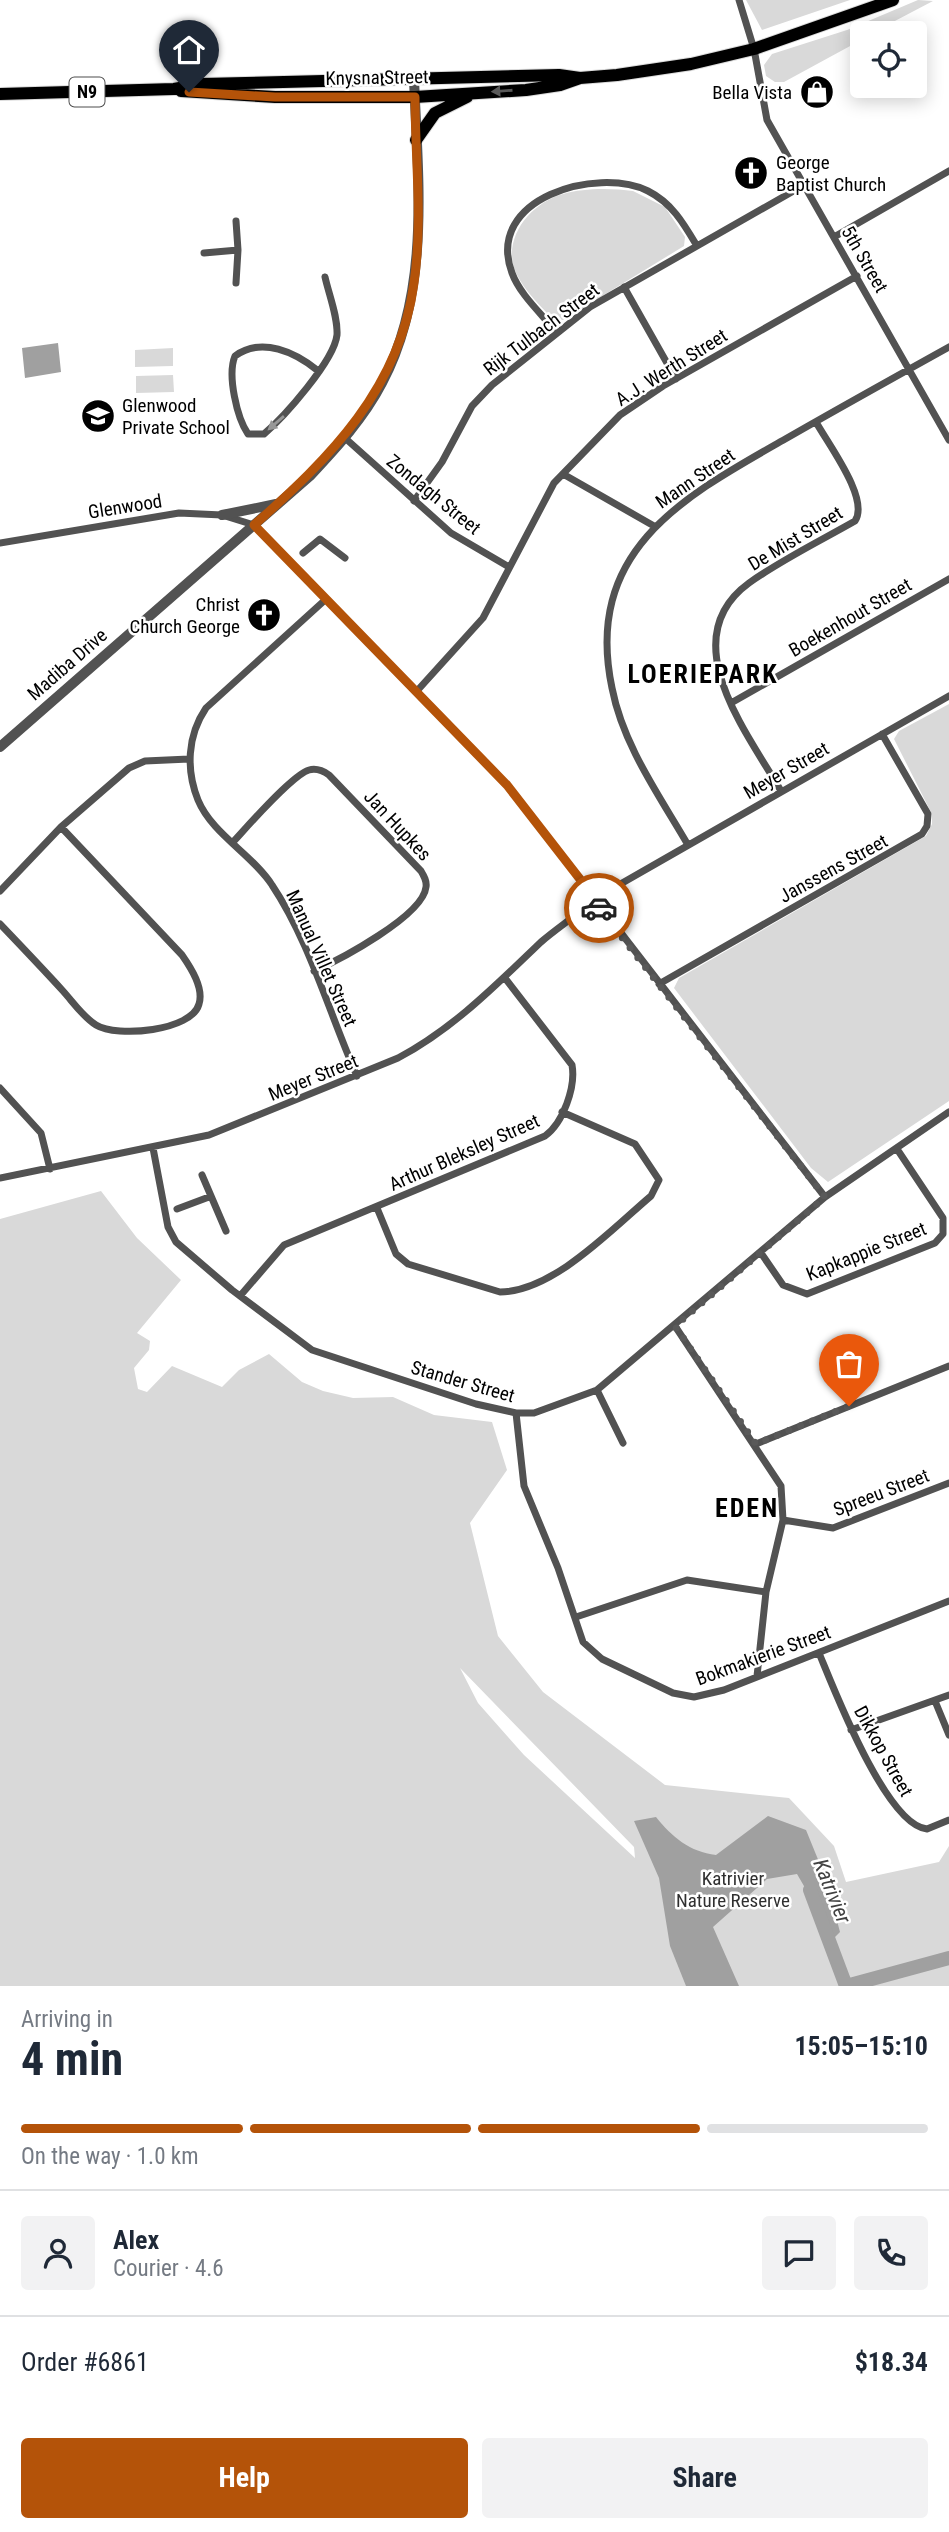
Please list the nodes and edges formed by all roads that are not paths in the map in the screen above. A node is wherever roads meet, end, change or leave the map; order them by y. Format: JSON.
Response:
{"nodes":[{"id":1,"x":739,"y":0,"type":"edge"},
{"id":2,"x":893,"y":0,"type":"edge"},
{"id":3,"x":754,"y":49,"type":"junction"},
{"id":4,"x":580,"y":78,"type":"junction"},
{"id":5,"x":414,"y":79,"type":"junction"},
{"id":6,"x":174,"y":89,"type":"junction"},
{"id":7,"x":477,"y":93,"type":"junction"},
{"id":8,"x":0,"y":94,"type":"edge"},
{"id":9,"x":415,"y":97,"type":"junction"},
{"id":10,"x":416,"y":140,"type":"junction"},
{"id":11,"x":949,"y":171,"type":"edge"},
{"id":12,"x":804,"y":185,"type":"junction"},
{"id":13,"x":236,"y":221,"type":"dead end"},
{"id":14,"x":834,"y":237,"type":"junction"},
{"id":15,"x":697,"y":246,"type":"junction"},
{"id":16,"x":238,"y":250,"type":"junction"},
{"id":17,"x":204,"y":253,"type":"dead end"},
{"id":18,"x":857,"y":276,"type":"junction"},
{"id":19,"x":326,"y":277,"type":"dead end"},
{"id":20,"x":236,"y":283,"type":"dead end"},
{"id":21,"x":624,"y":287,"type":"junction"},
{"id":22,"x":557,"y":332,"type":"junction"},
{"id":23,"x":949,"y":347,"type":"edge"},
{"id":24,"x":909,"y":369,"type":"junction"},
{"id":25,"x":317,"y":370,"type":"junction"},
{"id":26,"x":676,"y":379,"type":"junction"},
{"id":27,"x":816,"y":422,"type":"junction"},
{"id":28,"x":345,"y":438,"type":"junction"},
{"id":29,"x":949,"y":440,"type":"edge"},
{"id":30,"x":563,"y":474,"type":"junction"},
{"id":31,"x":414,"y":501,"type":"junction"},
{"id":32,"x":278,"y":504,"type":"junction"},
{"id":33,"x":222,"y":515,"type":"junction"},
{"id":34,"x":254,"y":525,"type":"junction"},
{"id":35,"x":654,"y":526,"type":"junction"},
{"id":36,"x":0,"y":543,"type":"edge"},
{"id":37,"x":303,"y":553,"type":"dead end"},
{"id":38,"x":345,"y":558,"type":"dead end"},
{"id":39,"x":509,"y":567,"type":"junction"},
{"id":40,"x":949,"y":579,"type":"edge"},
{"id":41,"x":326,"y":600,"type":"junction"},
{"id":42,"x":416,"y":692,"type":"junction"},
{"id":43,"x":949,"y":696,"type":"edge"},
{"id":44,"x":731,"y":703,"type":"junction"},
{"id":45,"x":881,"y":734,"type":"junction"},
{"id":46,"x":0,"y":747,"type":"edge"},
{"id":47,"x":190,"y":760,"type":"junction"},
{"id":48,"x":781,"y":792,"type":"junction"},
{"id":49,"x":61,"y":827,"type":"junction"},
{"id":50,"x":233,"y":842,"type":"junction"},
{"id":51,"x":688,"y":845,"type":"junction"},
{"id":52,"x":0,"y":891,"type":"edge"},
{"id":53,"x":590,"y":892,"type":"junction"},
{"id":54,"x":603,"y":894,"type":"junction"},
{"id":55,"x":588,"y":905,"type":"junction"},
{"id":56,"x":601,"y":907,"type":"junction"},
{"id":57,"x":0,"y":924,"type":"edge"},
{"id":58,"x":314,"y":971,"type":"junction"},
{"id":59,"x":505,"y":978,"type":"junction"},
{"id":60,"x":659,"y":984,"type":"junction"},
{"id":61,"x":357,"y":1076,"type":"junction"},
{"id":62,"x":0,"y":1088,"type":"edge"},
{"id":63,"x":562,"y":1112,"type":"junction"},
{"id":64,"x":949,"y":1112,"type":"edge"},
{"id":65,"x":153,"y":1148,"type":"junction"},
{"id":66,"x":897,"y":1149,"type":"junction"},
{"id":67,"x":50,"y":1169,"type":"junction"},
{"id":68,"x":202,"y":1175,"type":"dead end"},
{"id":69,"x":0,"y":1178,"type":"edge"},
{"id":70,"x":209,"y":1197,"type":"junction"},
{"id":71,"x":825,"y":1197,"type":"junction"},
{"id":72,"x":377,"y":1208,"type":"junction"},
{"id":73,"x":177,"y":1209,"type":"dead end"},
{"id":74,"x":226,"y":1231,"type":"dead end"},
{"id":75,"x":761,"y":1253,"type":"junction"},
{"id":76,"x":240,"y":1296,"type":"junction"},
{"id":77,"x":675,"y":1326,"type":"junction"},
{"id":78,"x":949,"y":1366,"type":"edge"},
{"id":79,"x":597,"y":1390,"type":"junction"},
{"id":80,"x":516,"y":1413,"type":"junction"},
{"id":81,"x":623,"y":1443,"type":"dead end"},
{"id":82,"x":756,"y":1444,"type":"junction"},
{"id":83,"x":949,"y":1483,"type":"edge"},
{"id":84,"x":783,"y":1520,"type":"junction"},
{"id":85,"x":766,"y":1592,"type":"junction"},
{"id":86,"x":949,"y":1601,"type":"edge"},
{"id":87,"x":576,"y":1617,"type":"junction"},
{"id":88,"x":819,"y":1653,"type":"junction"},
{"id":89,"x":757,"y":1676,"type":"junction"},
{"id":90,"x":949,"y":1695,"type":"edge"},
{"id":91,"x":935,"y":1701,"type":"junction"},
{"id":92,"x":850,"y":1731,"type":"junction"},
{"id":93,"x":949,"y":1735,"type":"edge"},
{"id":94,"x":949,"y":1820,"type":"edge"}],
"edges":[{"from":1,"to":3,"type":"street","name":"5th Street"},
{"from":2,"to":3,"type":"highway","name":"Knysna Street","number":"N9"},
{"from":3,"to":4,"type":"highway","name":"Knysna Street","number":"N9"},
{"from":3,"to":12,"type":"street","name":"5th Street"},
{"from":4,"to":5,"type":"highway","name":"Knysna Street","number":"N9"},
{"from":4,"to":7,"type":"highway","name":"Knysna Street","number":"N9","one_way":true},
{"from":5,"to":6,"type":"highway","name":"Knysna Street","number":"N9"},
{"from":5,"to":9,"type":"street","name":"Madiba Drive"},
{"from":6,"to":8,"type":"highway","name":"Knysna Street","number":"N9"},
{"from":6,"to":9,"type":"highway","name":"Knysna Street","number":"N9"},
{"from":7,"to":9,"type":"highway","name":"Knysna Street","number":"N9"},
{"from":7,"to":10,"type":"highway"},
{"from":9,"to":10,"type":"street","name":"Madiba Drive"},
{"from":10,"to":28,"type":"street","name":"Madiba Drive"},
{"from":11,"to":14,"type":"street"},
{"from":12,"to":14,"type":"street","name":"5th Street"},
{"from":12,"to":15,"type":"street","name":"Rijk Tulbach Street"},
{"from":13,"to":16,"type":"street"},
{"from":14,"to":18,"type":"street","name":"5th Street"},
{"from":15,"to":21,"type":"street","name":"Rijk Tulbach Street"},
{"from":15,"to":22,"type":"street"},
{"from":16,"to":17,"type":"street"},
{"from":16,"to":20,"type":"street"},
{"from":18,"to":24,"type":"street","name":"5th Street"},
{"from":18,"to":26,"type":"street","name":"A.J. Werth Street"},
{"from":19,"to":25,"type":"street"},
{"from":21,"to":22,"type":"street","name":"Rijk Tulbach Street"},
{"from":21,"to":26,"type":"street"},
{"from":22,"to":31,"type":"street","name":"Rijk Tulbach Street"},
{"from":23,"to":24,"type":"street","name":"Mann Street"},
{"from":24,"to":27,"type":"street","name":"Mann Street"},
{"from":24,"to":29,"type":"street","name":"5th Street"},
{"from":25,"to":25,"type":"street","one_way":true},
{"from":26,"to":30,"type":"street","name":"A.J. Werth Street"},
{"from":27,"to":35,"type":"street","name":"Mann Street"},
{"from":27,"to":44,"type":"street","name":"De Mist Street"},
{"from":28,"to":31,"type":"street","name":"Zondagh Street"},
{"from":28,"to":32,"type":"street","name":"Madiba Drive"},
{"from":30,"to":35,"type":"street"},
{"from":30,"to":39,"type":"street","name":"A.J. Werth Street"},
{"from":31,"to":39,"type":"street","name":"Zondagh Street"},
{"from":32,"to":33,"type":"street"},
{"from":32,"to":34,"type":"street","name":"Madiba Drive"},
{"from":33,"to":34,"type":"street","name":"Glenwood"},
{"from":33,"to":36,"type":"street","name":"Glenwood"},
{"from":34,"to":41,"type":"street"},
{"from":34,"to":46,"type":"street","name":"Madiba Drive"},
{"from":35,"to":51,"type":"street","name":"Mann Street"},
{"from":37,"to":38,"type":"street"},
{"from":39,"to":42,"type":"street","name":"A.J. Werth Street"},
{"from":40,"to":44,"type":"street","name":"Boekenhout Street"},
{"from":41,"to":42,"type":"street"},
{"from":41,"to":47,"type":"street","name":"Manual Villet Street"},
{"from":42,"to":53,"type":"street"},
{"from":43,"to":45,"type":"street","name":"Meyer Street"},
{"from":44,"to":48,"type":"street","name":"De Mist Street"},
{"from":45,"to":48,"type":"street","name":"Meyer Street"},
{"from":45,"to":60,"type":"street","name":"Janssens Street"},
{"from":47,"to":49,"type":"street"},
{"from":47,"to":50,"type":"street","name":"Manual Villet Street"},
{"from":48,"to":51,"type":"street","name":"Meyer Street"},
{"from":49,"to":52,"type":"street"},
{"from":49,"to":57,"type":"street"},
{"from":50,"to":58,"type":"street","name":"Manual Villet Street"},
{"from":50,"to":58,"type":"street","name":"Jan Hupkes"},
{"from":51,"to":54,"type":"street","name":"Meyer Street"},
{"from":53,"to":54,"type":"street"},
{"from":53,"to":55,"type":"street"},
{"from":54,"to":56,"type":"street"},
{"from":55,"to":56,"type":"street"},
{"from":55,"to":59,"type":"street","name":"Meyer Street"},
{"from":56,"to":60,"type":"street"},
{"from":58,"to":61,"type":"street","name":"Manual Villet Street"},
{"from":59,"to":61,"type":"street","name":"Meyer Street"},
{"from":59,"to":63,"type":"street","name":"Arthur Bleksley Street"},
{"from":60,"to":71,"type":"street"},
{"from":61,"to":65,"type":"street","name":"Meyer Street"},
{"from":62,"to":67,"type":"street"},
{"from":63,"to":72,"type":"street","name":"Arthur Bleksley Street"},
{"from":63,"to":72,"type":"street"},
{"from":64,"to":66,"type":"street","name":"Stander Street"},
{"from":65,"to":67,"type":"street","name":"Meyer Street"},
{"from":65,"to":76,"type":"street","name":"Stander Street"},
{"from":66,"to":71,"type":"street","name":"Stander Street"},
{"from":66,"to":75,"type":"street","name":"Kapkappie Street"},
{"from":67,"to":69,"type":"street","name":"Meyer Street"},
{"from":68,"to":70,"type":"street"},
{"from":70,"to":73,"type":"street"},
{"from":70,"to":74,"type":"street"},
{"from":71,"to":75,"type":"street","name":"Stander Street"},
{"from":72,"to":76,"type":"street","name":"Arthur Bleksley Street"},
{"from":75,"to":77,"type":"street","name":"Stander Street"},
{"from":76,"to":80,"type":"street","name":"Stander Street"},
{"from":77,"to":79,"type":"street","name":"Stander Street"},
{"from":77,"to":82,"type":"street"},
{"from":78,"to":82,"type":"street"},
{"from":79,"to":80,"type":"street","name":"Stander Street"},
{"from":79,"to":81,"type":"street"},
{"from":80,"to":87,"type":"street","name":"Bokmakierie Street"},
{"from":82,"to":84,"type":"street"},
{"from":83,"to":84,"type":"street","name":"Spreeu Street"},
{"from":84,"to":85,"type":"street"},
{"from":85,"to":87,"type":"street"},
{"from":85,"to":89,"type":"street"},
{"from":86,"to":88,"type":"street","name":"Bokmakierie Street"},
{"from":87,"to":89,"type":"street","name":"Bokmakierie Street"},
{"from":88,"to":89,"type":"street","name":"Bokmakierie Street"},
{"from":88,"to":92,"type":"street","name":"Dikkop Street"},
{"from":90,"to":91,"type":"street"},
{"from":91,"to":92,"type":"street"},
{"from":91,"to":93,"type":"street"},
{"from":92,"to":94,"type":"street","name":"Dikkop Street"}]}
